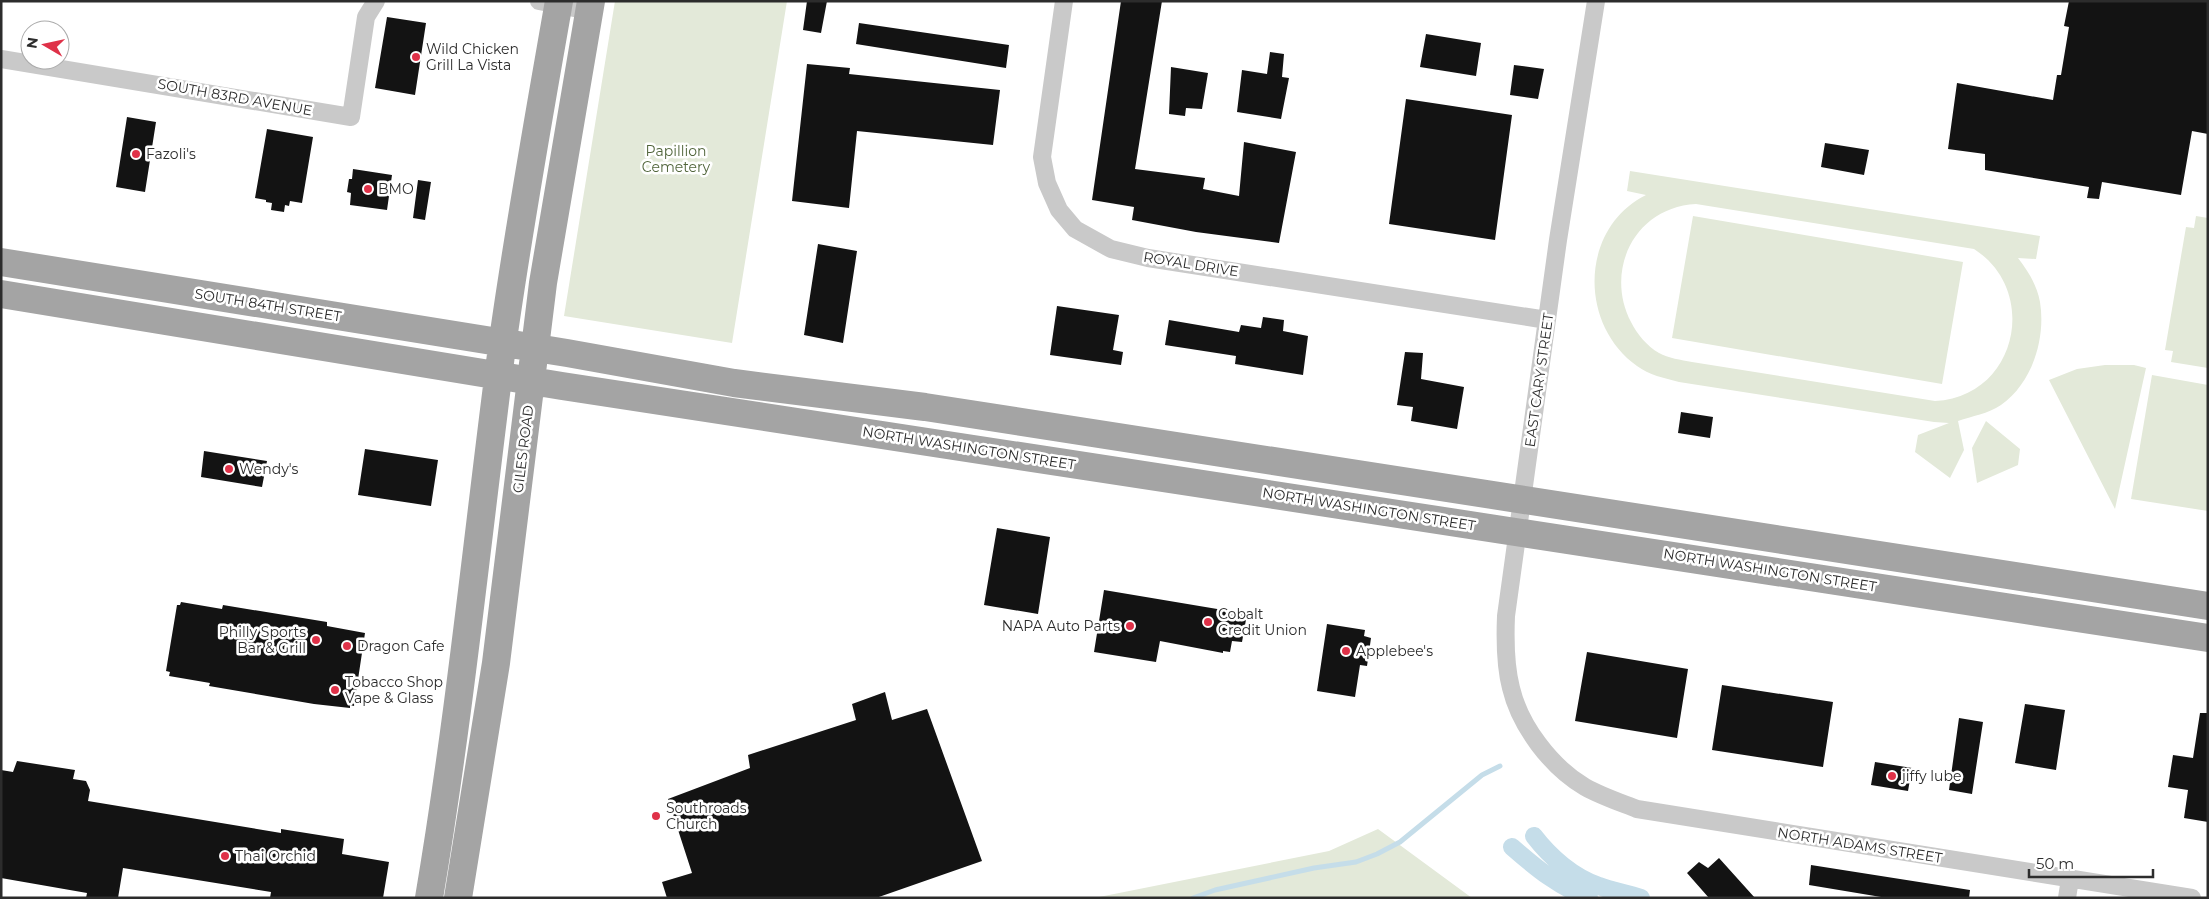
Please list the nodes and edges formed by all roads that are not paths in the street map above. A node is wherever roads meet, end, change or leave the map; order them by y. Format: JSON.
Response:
{"nodes":[{"id":1,"x":376,"y":1,"type":"edge"},
{"id":2,"x":1064,"y":1,"type":"edge"},
{"id":3,"x":1596,"y":1,"type":"edge"},
{"id":4,"x":552,"y":2,"type":"edge"},
{"id":5,"x":590,"y":6,"type":"edge"},
{"id":6,"x":1,"y":59,"type":"edge"},
{"id":7,"x":1,"y":262,"type":"edge"},
{"id":8,"x":1,"y":294,"type":"edge"},
{"id":9,"x":1547,"y":320,"type":"junction"},
{"id":10,"x":503,"y":343,"type":"junction"},
{"id":11,"x":535,"y":348,"type":"junction"},
{"id":12,"x":498,"y":375,"type":"junction"},
{"id":13,"x":531,"y":380,"type":"junction"},
{"id":14,"x":1523,"y":500,"type":"junction"},
{"id":15,"x":1518,"y":532,"type":"junction"},
{"id":16,"x":2208,"y":606,"type":"edge"},
{"id":17,"x":2208,"y":638,"type":"edge"},
{"id":18,"x":1545,"y":752,"type":"joint"},
{"id":19,"x":2070,"y":879,"type":"junction"},
{"id":20,"x":2092,"y":890,"type":"edge"},
{"id":21,"x":429,"y":898,"type":"edge"},
{"id":22,"x":458,"y":898,"type":"edge"},
{"id":23,"x":2066,"y":898,"type":"edge"},
{"id":24,"x":2192,"y":898,"type":"edge"}],
"edges":[{"from":1,"to":6,"type":"street","name":"SOUTH 83RD AVENUE"},
{"from":2,"to":9,"type":"street","name":"ROYAL DRIVE"},
{"from":3,"to":9,"type":"street","name":"EAST CARY STREET"},
{"from":4,"to":5,"type":"street"},
{"from":4,"to":10,"type":"main road"},
{"from":5,"to":11,"type":"main road","name":"GILES ROAD"},
{"from":7,"to":10,"type":"main road","name":"SOUTH 84TH STREET"},
{"from":8,"to":12,"type":"main road"},
{"from":9,"to":14,"type":"street","name":"EAST CARY STREET"},
{"from":10,"to":11,"type":"main road","name":"SOUTH 84TH STREET"},
{"from":10,"to":12,"type":"main road"},
{"from":11,"to":13,"type":"main road","name":"GILES ROAD"},
{"from":11,"to":14,"type":"main road"},
{"from":12,"to":13,"type":"main road"},
{"from":12,"to":21,"type":"main road"},
{"from":13,"to":15,"type":"main road","name":"NORTH WASHINGTON STREET"},
{"from":13,"to":22,"type":"main road","name":"GILES ROAD"},
{"from":14,"to":15,"type":"street","name":"EAST CARY STREET"},
{"from":14,"to":16,"type":"main road"},
{"from":15,"to":17,"type":"main road","name":"NORTH WASHINGTON STREET"},
{"from":15,"to":18,"type":"street","name":"EAST CARY STREET"},
{"from":18,"to":19,"type":"street","name":"NORTH ADAMS STREET"},
{"from":19,"to":20,"type":"street","name":"NORTH ADAMS STREET"},
{"from":19,"to":23,"type":"street"},
{"from":20,"to":24,"type":"street","name":"NORTH ADAMS STREET"}]}
